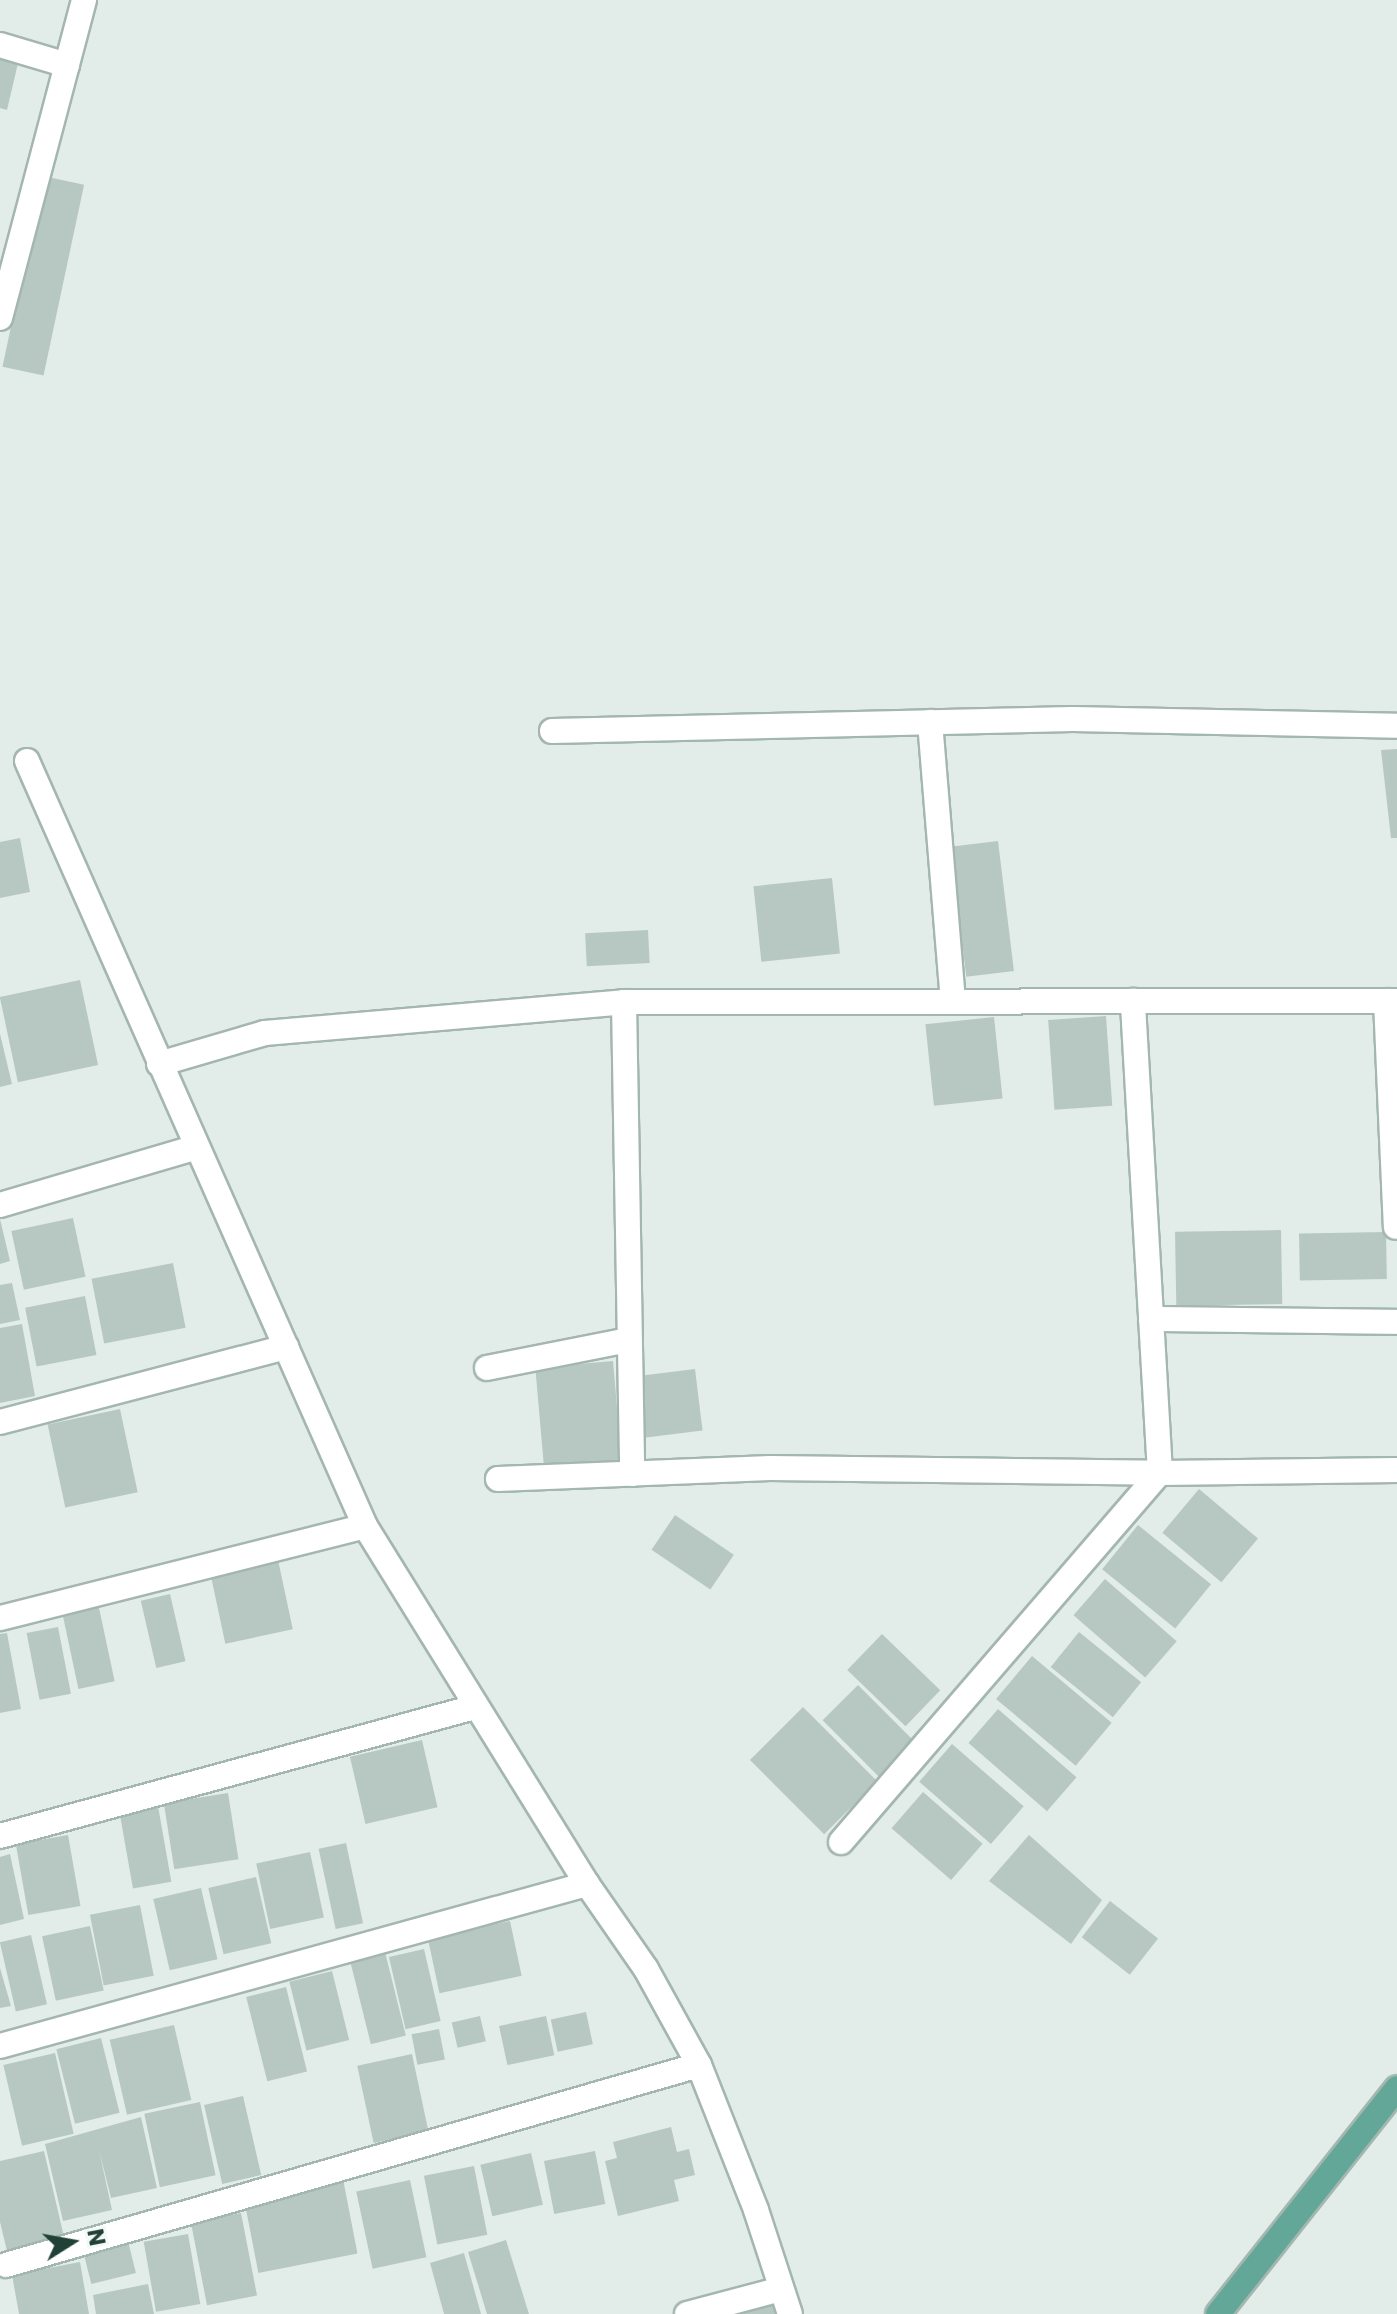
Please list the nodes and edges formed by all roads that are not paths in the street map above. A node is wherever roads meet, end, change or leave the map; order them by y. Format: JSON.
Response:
{"nodes":[{"id":1,"x":84,"y":0,"type":"edge"},
{"id":2,"x":0,"y":45,"type":"edge"},
{"id":3,"x":67,"y":65,"type":"junction"},
{"id":4,"x":0,"y":318,"type":"edge"},
{"id":5,"x":930,"y":722,"type":"junction"},
{"id":6,"x":1397,"y":726,"type":"edge"},
{"id":7,"x":552,"y":731,"type":"dead end"},
{"id":8,"x":27,"y":761,"type":"dead end"},
{"id":9,"x":953,"y":1001,"type":"junction"},
{"id":10,"x":1133,"y":1001,"type":"junction"},
{"id":11,"x":1391,"y":1001,"type":"edge"},
{"id":12,"x":624,"y":1002,"type":"junction"},
{"id":13,"x":159,"y":1064,"type":"junction"},
{"id":14,"x":197,"y":1147,"type":"junction"},
{"id":15,"x":0,"y":1205,"type":"edge"},
{"id":16,"x":1396,"y":1227,"type":"edge"},
{"id":17,"x":1151,"y":1319,"type":"junction"},
{"id":18,"x":1397,"y":1322,"type":"edge"},
{"id":19,"x":629,"y":1340,"type":"junction"},
{"id":20,"x":286,"y":1347,"type":"junction"},
{"id":21,"x":487,"y":1368,"type":"dead end"},
{"id":22,"x":0,"y":1422,"type":"edge"},
{"id":23,"x":1397,"y":1470,"type":"edge"},
{"id":24,"x":1160,"y":1473,"type":"junction"},
{"id":25,"x":632,"y":1474,"type":"junction"},
{"id":26,"x":498,"y":1479,"type":"dead end"},
{"id":27,"x":365,"y":1526,"type":"junction"},
{"id":28,"x":0,"y":1618,"type":"edge"},
{"id":29,"x":475,"y":1707,"type":"junction"},
{"id":30,"x":0,"y":1836,"type":"edge"},
{"id":31,"x":841,"y":1842,"type":"dead end"},
{"id":32,"x":587,"y":1884,"type":"junction"},
{"id":33,"x":0,"y":2046,"type":"edge"},
{"id":34,"x":699,"y":2065,"type":"junction"},
{"id":35,"x":1397,"y":2088,"type":"edge"},
{"id":36,"x":6,"y":2265,"type":"dead end"},
{"id":37,"x":781,"y":2289,"type":"junction"},
{"id":38,"x":687,"y":2314,"type":"edge"},
{"id":39,"x":790,"y":2314,"type":"edge"},
{"id":40,"x":1218,"y":2314,"type":"edge"}],
"edges":[{"from":1,"to":3,"type":"street"},
{"from":2,"to":3,"type":"street"},
{"from":3,"to":4,"type":"street"},
{"from":5,"to":6,"type":"street"},
{"from":5,"to":7,"type":"street"},
{"from":5,"to":9,"type":"street"},
{"from":8,"to":13,"type":"street"},
{"from":9,"to":10,"type":"street"},
{"from":9,"to":12,"type":"street"},
{"from":10,"to":11,"type":"street"},
{"from":10,"to":17,"type":"street"},
{"from":11,"to":16,"type":"street"},
{"from":12,"to":13,"type":"street"},
{"from":12,"to":19,"type":"street"},
{"from":13,"to":14,"type":"street"},
{"from":14,"to":15,"type":"street"},
{"from":14,"to":20,"type":"street"},
{"from":17,"to":18,"type":"street"},
{"from":17,"to":24,"type":"street"},
{"from":19,"to":21,"type":"street"},
{"from":19,"to":25,"type":"street"},
{"from":20,"to":22,"type":"street"},
{"from":20,"to":27,"type":"street"},
{"from":23,"to":24,"type":"street"},
{"from":24,"to":25,"type":"street"},
{"from":24,"to":31,"type":"street"},
{"from":25,"to":26,"type":"street"},
{"from":27,"to":28,"type":"street"},
{"from":27,"to":29,"type":"street"},
{"from":29,"to":30,"type":"street"},
{"from":29,"to":32,"type":"street"},
{"from":32,"to":33,"type":"street"},
{"from":32,"to":34,"type":"street"},
{"from":34,"to":36,"type":"street"},
{"from":34,"to":37,"type":"street"},
{"from":35,"to":40,"type":"main road"},
{"from":37,"to":38,"type":"street"},
{"from":37,"to":39,"type":"street"}]}
